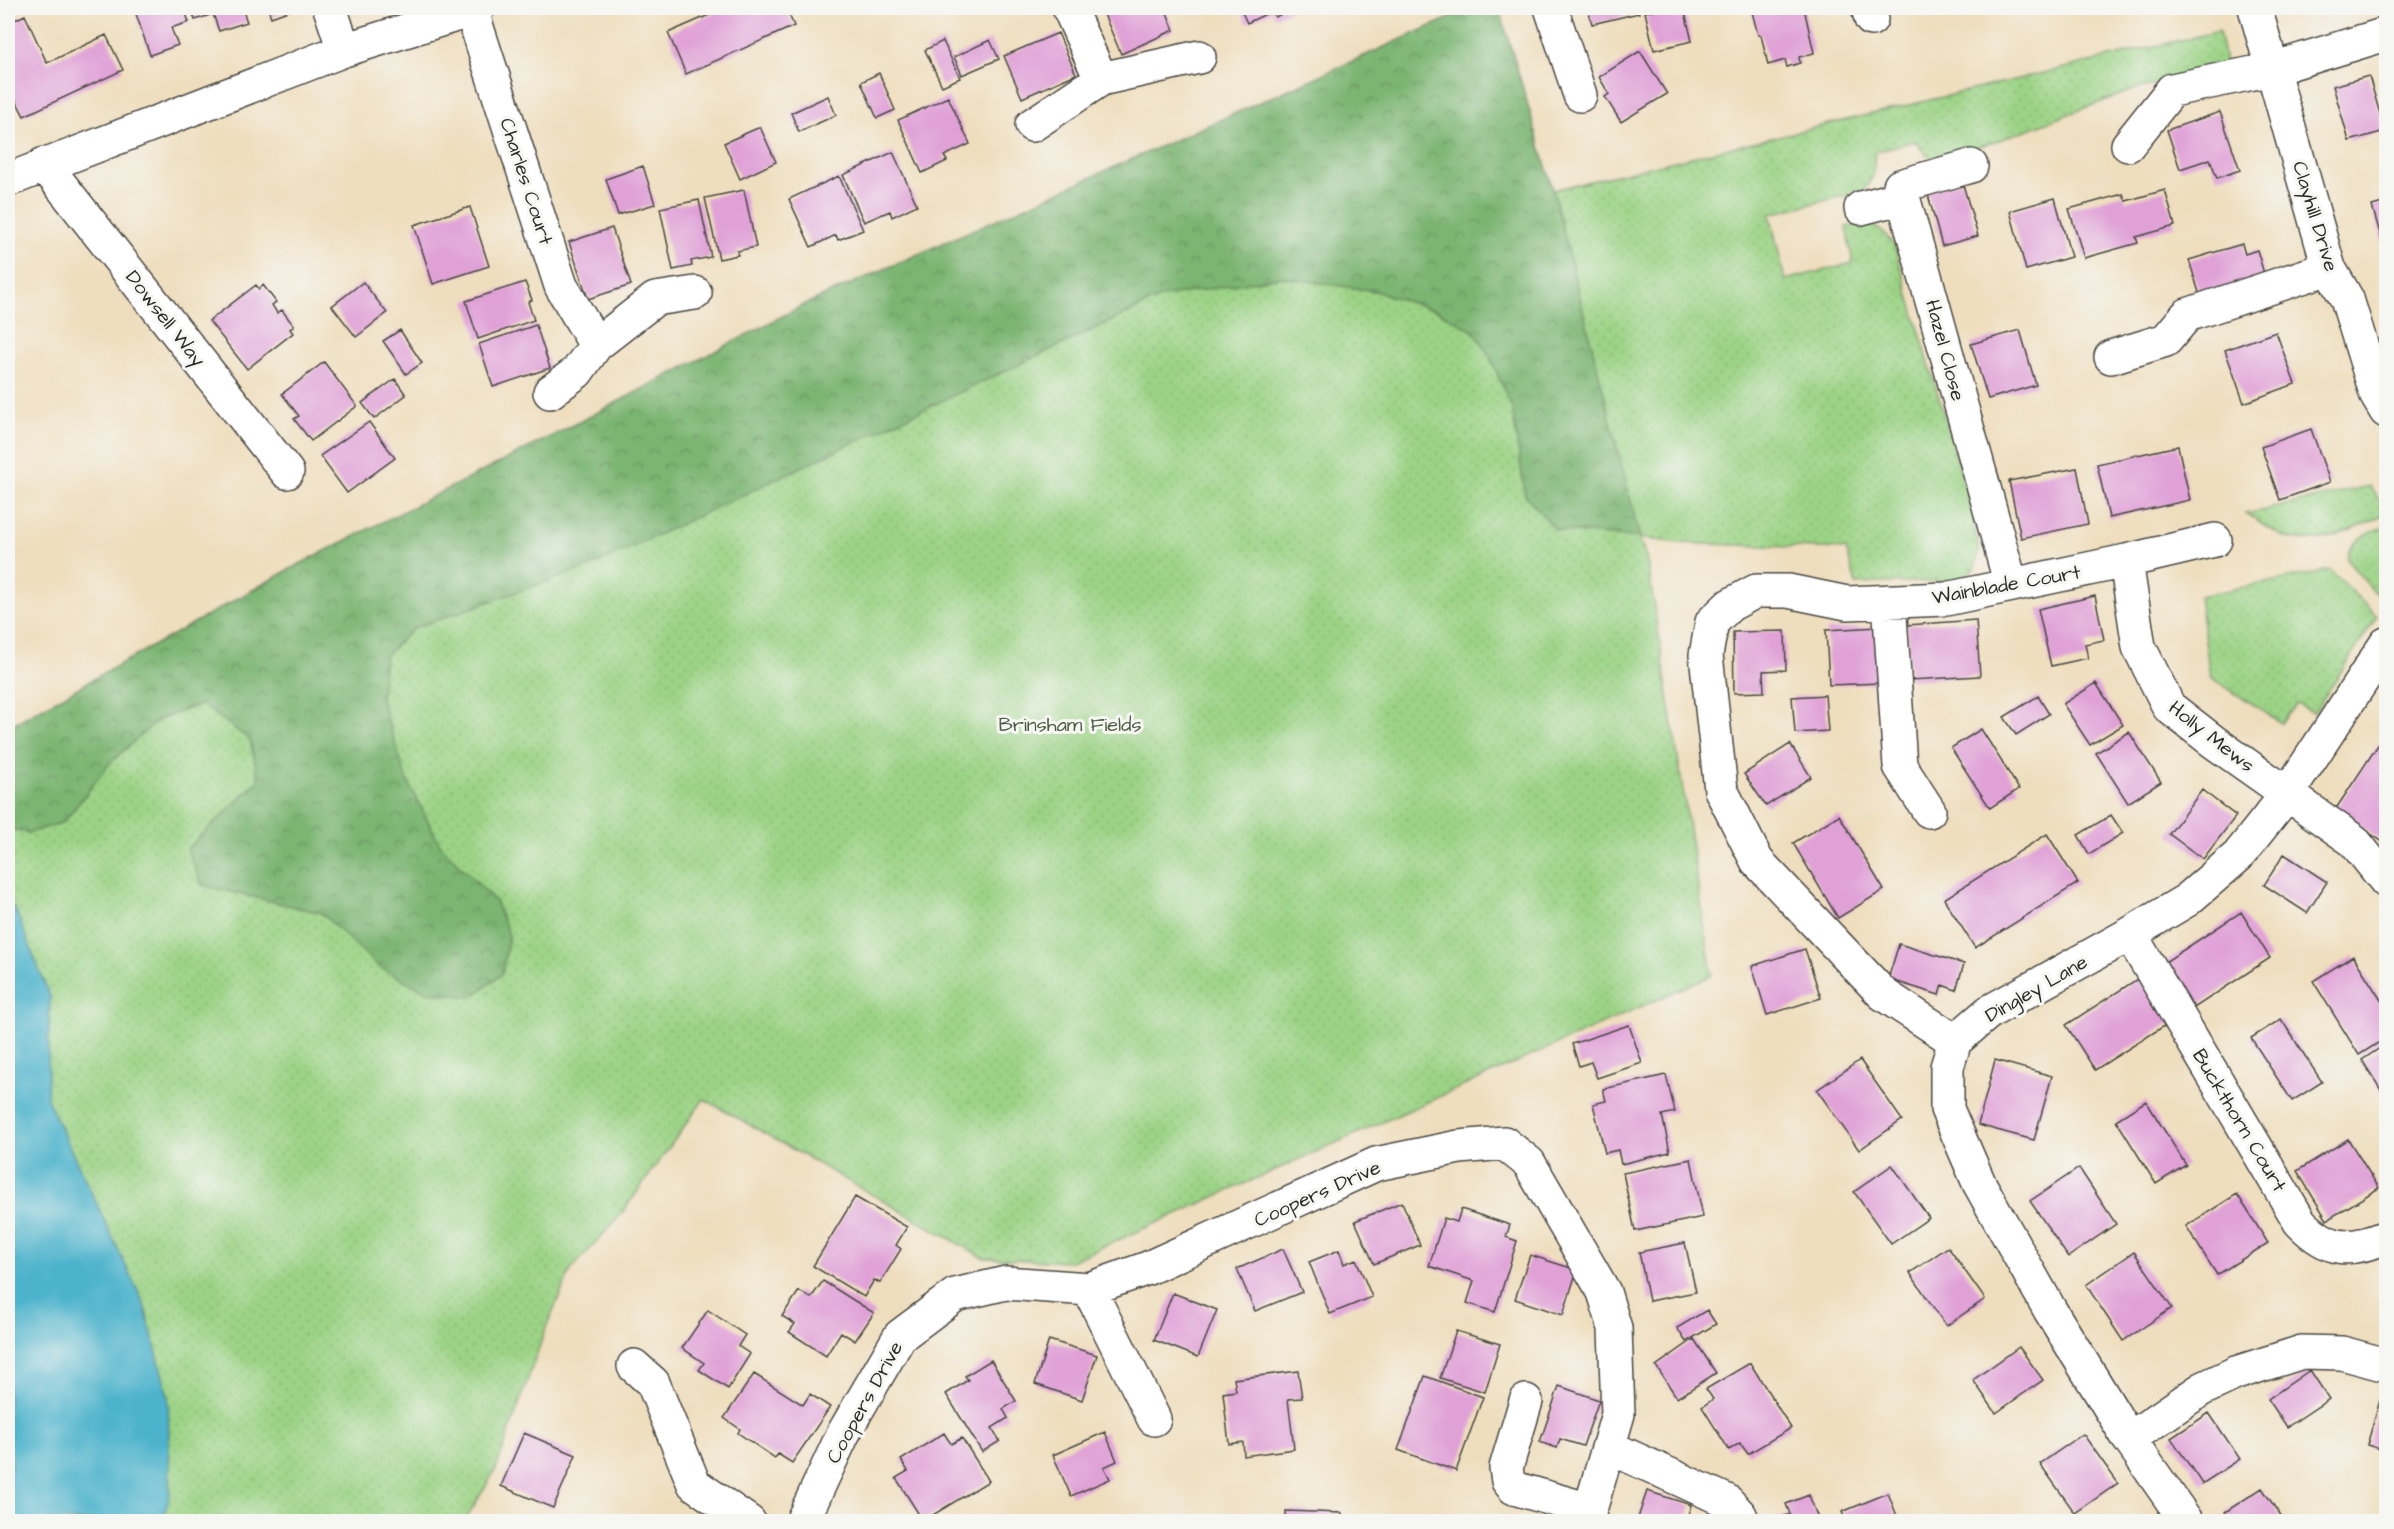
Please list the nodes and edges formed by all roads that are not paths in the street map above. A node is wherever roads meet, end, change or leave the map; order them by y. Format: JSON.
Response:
{"nodes":[{"id":1,"x":330,"y":8,"type":"edge"},
{"id":2,"x":474,"y":8,"type":"edge"},
{"id":3,"x":1069,"y":8,"type":"edge"},
{"id":4,"x":1551,"y":8,"type":"edge"},
{"id":5,"x":2255,"y":8,"type":"edge"},
{"id":6,"x":2386,"y":34,"type":"edge"},
{"id":7,"x":344,"y":50,"type":"junction"},
{"id":8,"x":1199,"y":57,"type":"dead end"},
{"id":9,"x":2270,"y":60,"type":"junction"},
{"id":10,"x":1101,"y":79,"type":"junction"},
{"id":11,"x":1580,"y":95,"type":"dead end"},
{"id":12,"x":1032,"y":125,"type":"dead end"},
{"id":13,"x":2128,"y":145,"type":"dead end"},
{"id":14,"x":44,"y":164,"type":"junction"},
{"id":15,"x":1971,"y":165,"type":"dead end"},
{"id":16,"x":8,"y":180,"type":"edge"},
{"id":17,"x":1903,"y":197,"type":"junction"},
{"id":18,"x":1861,"y":208,"type":"dead end"},
{"id":19,"x":2329,"y":268,"type":"junction"},
{"id":20,"x":695,"y":293,"type":"dead end"},
{"id":21,"x":596,"y":345,"type":"junction"},
{"id":22,"x":2110,"y":357,"type":"dead end"},
{"id":23,"x":550,"y":392,"type":"dead end"},
{"id":24,"x":2386,"y":411,"type":"edge"},
{"id":25,"x":287,"y":472,"type":"dead end"},
{"id":26,"x":2215,"y":540,"type":"dead end"},
{"id":27,"x":2126,"y":561,"type":"junction"},
{"id":28,"x":2011,"y":585,"type":"junction"},
{"id":29,"x":1890,"y":601,"type":"junction"},
{"id":30,"x":2386,"y":644,"type":"edge"},
{"id":31,"x":2288,"y":793,"type":"junction"},
{"id":32,"x":1929,"y":811,"type":"dead end"},
{"id":33,"x":2386,"y":881,"type":"edge"},
{"id":34,"x":2130,"y":934,"type":"junction"},
{"id":35,"x":1955,"y":1041,"type":"junction"},
{"id":36,"x":2386,"y":1237,"type":"edge"},
{"id":37,"x":1089,"y":1288,"type":"junction"},
{"id":38,"x":2386,"y":1365,"type":"edge"},
{"id":39,"x":634,"y":1366,"type":"dead end"},
{"id":40,"x":1526,"y":1401,"type":"dead end"},
{"id":41,"x":1154,"y":1419,"type":"dead end"},
{"id":42,"x":2128,"y":1439,"type":"junction"},
{"id":43,"x":1609,"y":1447,"type":"junction"},
{"id":44,"x":749,"y":1521,"type":"edge"},
{"id":45,"x":802,"y":1521,"type":"edge"},
{"id":46,"x":1743,"y":1521,"type":"edge"},
{"id":47,"x":2187,"y":1521,"type":"edge"}],
"edges":[{"from":1,"to":7,"type":"street"},
{"from":2,"to":7,"type":"street"},
{"from":2,"to":21,"type":"street","name":"Charles Court"},
{"from":3,"to":10,"type":"street"},
{"from":4,"to":11,"type":"street"},
{"from":5,"to":9,"type":"street"},
{"from":6,"to":9,"type":"street"},
{"from":7,"to":14,"type":"street"},
{"from":8,"to":10,"type":"street"},
{"from":9,"to":13,"type":"street"},
{"from":9,"to":19,"type":"street","name":"Clayhill Drive"},
{"from":10,"to":12,"type":"street"},
{"from":14,"to":16,"type":"street"},
{"from":14,"to":25,"type":"street","name":"Dowsell Way"},
{"from":15,"to":17,"type":"street"},
{"from":17,"to":18,"type":"street"},
{"from":17,"to":28,"type":"street","name":"Hazel Close"},
{"from":19,"to":22,"type":"street"},
{"from":19,"to":24,"type":"street","name":"Clayhill Drive"},
{"from":20,"to":21,"type":"street"},
{"from":21,"to":23,"type":"street"},
{"from":26,"to":27,"type":"street","name":"Wainblade Court"},
{"from":27,"to":28,"type":"street","name":"Wainblade Court"},
{"from":27,"to":31,"type":"street","name":"Holly Mews"},
{"from":28,"to":29,"type":"street","name":"Wainblade Court"},
{"from":29,"to":32,"type":"street"},
{"from":29,"to":35,"type":"street","name":"Wainblade Court"},
{"from":30,"to":31,"type":"street","name":"Dingley Lane"},
{"from":31,"to":33,"type":"street"},
{"from":31,"to":34,"type":"street","name":"Dingley Lane"},
{"from":34,"to":35,"type":"street","name":"Dingley Lane"},
{"from":34,"to":36,"type":"street","name":"Buckthorn Court"},
{"from":35,"to":42,"type":"street"},
{"from":37,"to":41,"type":"street"},
{"from":37,"to":43,"type":"street","name":"Coopers Drive"},
{"from":37,"to":45,"type":"street","name":"Coopers Drive"},
{"from":38,"to":42,"type":"street"},
{"from":39,"to":44,"type":"street"},
{"from":40,"to":43,"type":"street","name":"Coopers Drive"},
{"from":42,"to":47,"type":"street"},
{"from":43,"to":46,"type":"street"}]}
